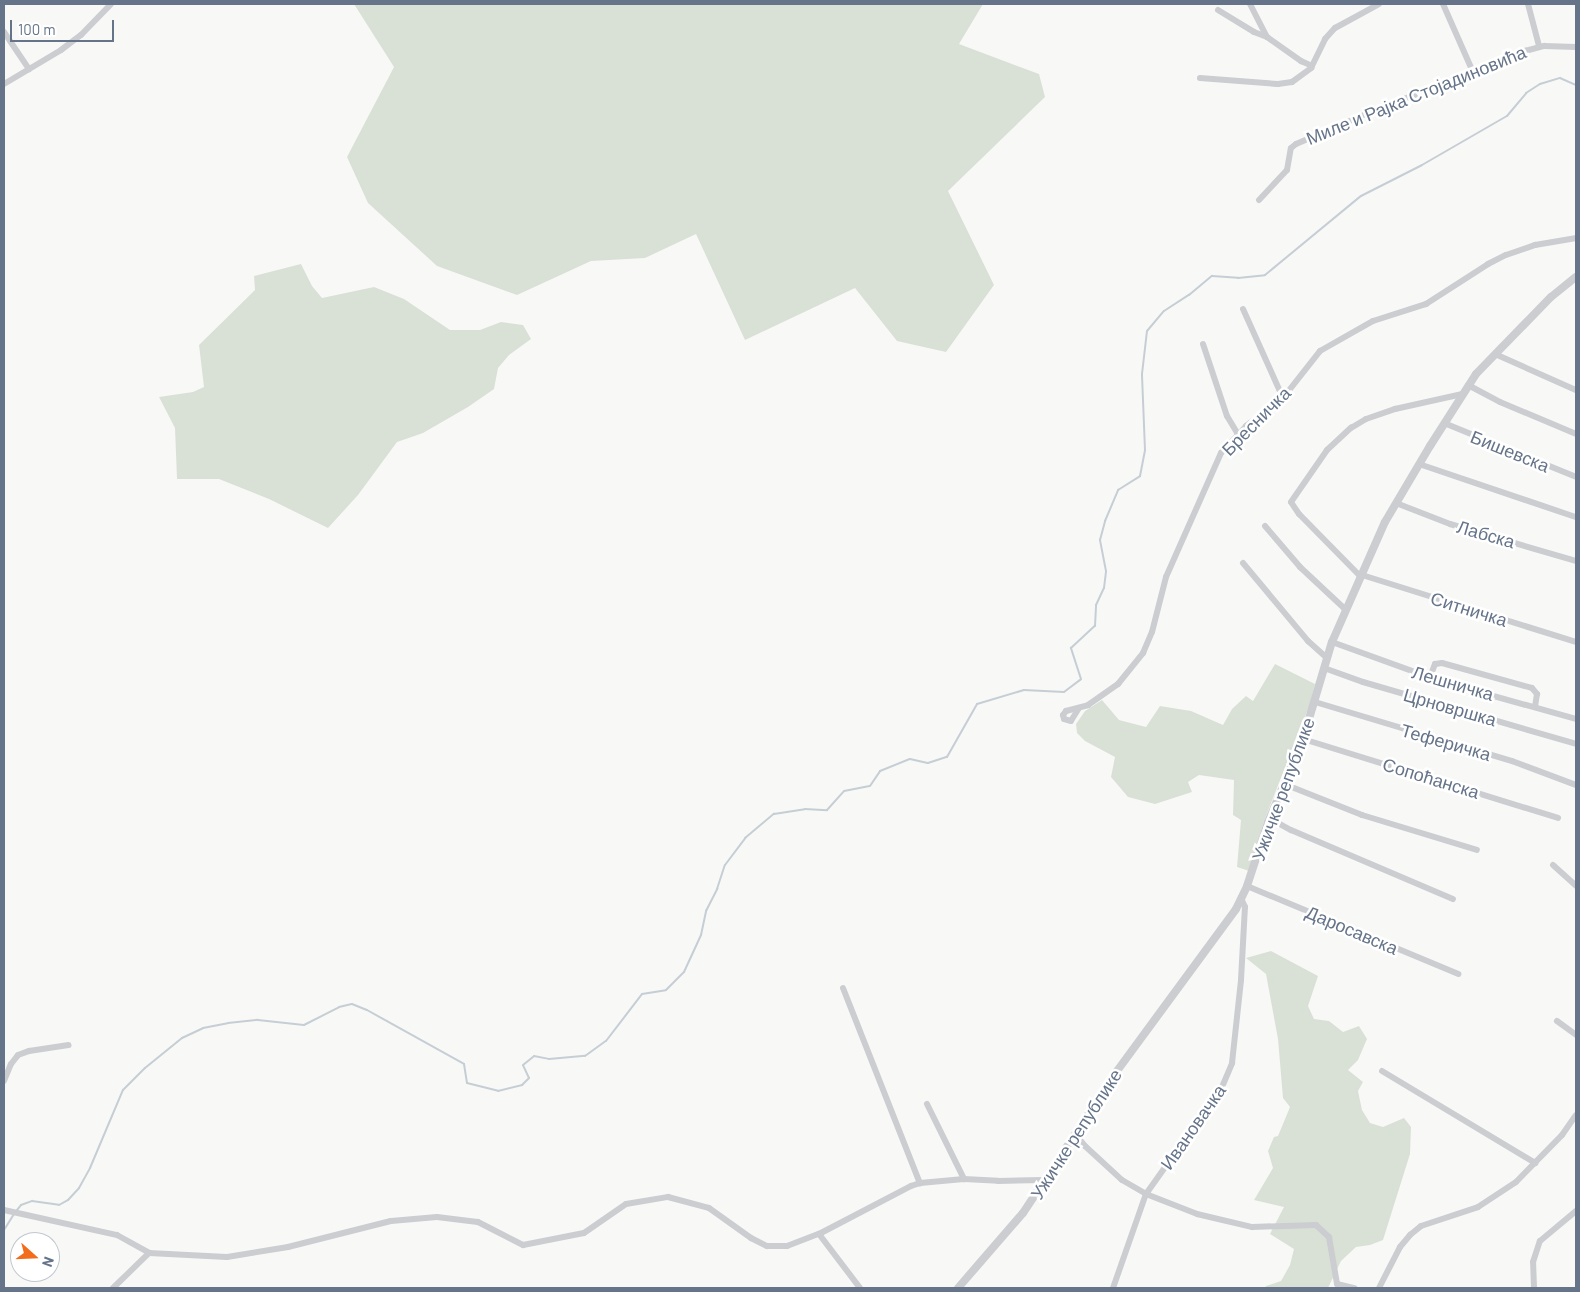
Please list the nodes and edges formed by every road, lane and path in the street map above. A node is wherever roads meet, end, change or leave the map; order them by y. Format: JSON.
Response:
{"nodes":[{"id":1,"x":111,"y":4,"type":"edge"},
{"id":2,"x":1250,"y":4,"type":"edge"},
{"id":3,"x":1379,"y":4,"type":"edge"},
{"id":4,"x":1443,"y":4,"type":"edge"},
{"id":5,"x":1528,"y":4,"type":"edge"},
{"id":6,"x":1218,"y":10,"type":"dead end"},
{"id":7,"x":4,"y":32,"type":"edge"},
{"id":8,"x":1267,"y":36,"type":"junction"},
{"id":9,"x":1539,"y":46,"type":"junction"},
{"id":10,"x":1576,"y":47,"type":"edge"},
{"id":11,"x":1312,"y":66,"type":"junction"},
{"id":12,"x":29,"y":69,"type":"junction"},
{"id":13,"x":1473,"y":72,"type":"junction"},
{"id":14,"x":1200,"y":78,"type":"dead end"},
{"id":15,"x":4,"y":84,"type":"edge"},
{"id":16,"x":1259,"y":200,"type":"dead end"},
{"id":17,"x":1576,"y":238,"type":"edge"},
{"id":18,"x":1576,"y":277,"type":"edge"},
{"id":19,"x":1243,"y":309,"type":"dead end"},
{"id":20,"x":1202,"y":344,"type":"dead end"},
{"id":21,"x":1495,"y":354,"type":"junction"},
{"id":22,"x":1468,"y":385,"type":"junction"},
{"id":23,"x":1576,"y":390,"type":"edge"},
{"id":24,"x":1462,"y":394,"type":"junction"},
{"id":25,"x":1283,"y":398,"type":"junction"},
{"id":26,"x":1444,"y":423,"type":"junction"},
{"id":27,"x":1238,"y":434,"type":"junction"},
{"id":28,"x":1576,"y":434,"type":"edge"},
{"id":29,"x":1419,"y":464,"type":"junction"},
{"id":30,"x":1576,"y":477,"type":"edge"},
{"id":31,"x":1396,"y":503,"type":"junction"},
{"id":32,"x":1576,"y":517,"type":"edge"},
{"id":33,"x":1265,"y":526,"type":"dead end"},
{"id":34,"x":1576,"y":561,"type":"edge"},
{"id":35,"x":1243,"y":563,"type":"dead end"},
{"id":36,"x":1361,"y":576,"type":"junction"},
{"id":37,"x":1346,"y":610,"type":"junction"},
{"id":38,"x":1332,"y":642,"type":"junction"},
{"id":39,"x":1576,"y":642,"type":"edge"},
{"id":40,"x":1326,"y":657,"type":"junction"},
{"id":41,"x":1324,"y":668,"type":"junction"},
{"id":42,"x":1430,"y":677,"type":"junction"},
{"id":43,"x":1315,"y":702,"type":"junction"},
{"id":44,"x":1535,"y":706,"type":"junction"},
{"id":45,"x":1079,"y":708,"type":"dead end"},
{"id":46,"x":1576,"y":719,"type":"edge"},
{"id":47,"x":1303,"y":738,"type":"junction"},
{"id":48,"x":1576,"y":744,"type":"edge"},
{"id":49,"x":1284,"y":784,"type":"junction"},
{"id":50,"x":1576,"y":785,"type":"edge"},
{"id":51,"x":1270,"y":818,"type":"junction"},
{"id":52,"x":1558,"y":818,"type":"dead end"},
{"id":53,"x":1477,"y":850,"type":"dead end"},
{"id":54,"x":1553,"y":865,"type":"dead end"},
{"id":55,"x":1247,"y":886,"type":"junction"},
{"id":56,"x":1576,"y":886,"type":"edge"},
{"id":57,"x":1242,"y":898,"type":"junction"},
{"id":58,"x":1453,"y":900,"type":"dead end"},
{"id":59,"x":1458,"y":974,"type":"dead end"},
{"id":60,"x":843,"y":988,"type":"dead end"},
{"id":61,"x":1557,"y":1021,"type":"dead end"},
{"id":62,"x":1576,"y":1035,"type":"edge"},
{"id":63,"x":69,"y":1045,"type":"dead end"},
{"id":64,"x":1382,"y":1071,"type":"dead end"},
{"id":65,"x":4,"y":1081,"type":"edge"},
{"id":66,"x":927,"y":1104,"type":"dead end"},
{"id":67,"x":1576,"y":1115,"type":"edge"},
{"id":68,"x":1076,"y":1135,"type":"junction"},
{"id":69,"x":1535,"y":1163,"type":"junction"},
{"id":70,"x":964,"y":1178,"type":"junction"},
{"id":71,"x":1044,"y":1180,"type":"junction"},
{"id":72,"x":920,"y":1183,"type":"junction"},
{"id":73,"x":1146,"y":1194,"type":"junction"},
{"id":74,"x":4,"y":1211,"type":"edge"},
{"id":75,"x":1576,"y":1211,"type":"edge"},
{"id":76,"x":819,"y":1234,"type":"junction"},
{"id":77,"x":149,"y":1253,"type":"junction"},
{"id":78,"x":113,"y":1288,"type":"edge"},
{"id":79,"x":860,"y":1288,"type":"edge"},
{"id":80,"x":958,"y":1288,"type":"edge"},
{"id":81,"x":1113,"y":1288,"type":"edge"},
{"id":82,"x":1355,"y":1288,"type":"edge"},
{"id":83,"x":1379,"y":1288,"type":"edge"},
{"id":84,"x":1534,"y":1288,"type":"edge"}],
"edges":[{"from":1,"to":12,"type":"street"},
{"from":2,"to":8,"type":"street"},
{"from":3,"to":11,"type":"street"},
{"from":4,"to":13,"type":"street"},
{"from":5,"to":9,"type":"street"},
{"from":6,"to":8,"type":"street"},
{"from":7,"to":12,"type":"street"},
{"from":8,"to":11,"type":"street"},
{"from":9,"to":10,"type":"street","name":"Миле и Рајка Стојадиновића"},
{"from":9,"to":13,"type":"street","name":"Миле и Рајка Стојадиновића"},
{"from":11,"to":14,"type":"street"},
{"from":12,"to":15,"type":"street"},
{"from":13,"to":16,"type":"street","name":"Миле и Рајка Стојадиновића"},
{"from":17,"to":25,"type":"street","name":"Бресничка"},
{"from":18,"to":21,"type":"street","name":"Ужичке републике"},
{"from":19,"to":25,"type":"street"},
{"from":20,"to":27,"type":"street"},
{"from":21,"to":22,"type":"street","name":"Ужичке републике"},
{"from":21,"to":23,"type":"street"},
{"from":22,"to":24,"type":"street","name":"Ужичке републике"},
{"from":22,"to":28,"type":"street"},
{"from":24,"to":26,"type":"street","name":"Ужичке републике"},
{"from":24,"to":36,"type":"street"},
{"from":25,"to":27,"type":"street","name":"Бресничка"},
{"from":26,"to":29,"type":"street","name":"Ужичке републике"},
{"from":26,"to":30,"type":"street","name":"Бишевска"},
{"from":27,"to":45,"type":"street","name":"Бресничка"},
{"from":29,"to":31,"type":"street","name":"Ужичке републике"},
{"from":29,"to":32,"type":"street"},
{"from":31,"to":34,"type":"street","name":"Лабска"},
{"from":31,"to":36,"type":"street","name":"Ужичке републике"},
{"from":33,"to":37,"type":"street"},
{"from":35,"to":40,"type":"street"},
{"from":36,"to":37,"type":"street","name":"Ужичке републике"},
{"from":36,"to":39,"type":"street","name":"Ситничка"},
{"from":37,"to":38,"type":"street","name":"Ужичке републике"},
{"from":38,"to":40,"type":"street","name":"Ужичке републике"},
{"from":38,"to":42,"type":"street","name":"Лешничка"},
{"from":40,"to":41,"type":"street","name":"Ужичке републике"},
{"from":41,"to":43,"type":"street","name":"Ужичке републике"},
{"from":41,"to":48,"type":"street","name":"Црновршка"},
{"from":42,"to":44,"type":"street","name":"Лешничка"},
{"from":42,"to":44,"type":"street"},
{"from":43,"to":47,"type":"street","name":"Ужичке републике"},
{"from":43,"to":50,"type":"street","name":"Теферичка"},
{"from":44,"to":46,"type":"street","name":"Лешничка"},
{"from":47,"to":49,"type":"street","name":"Ужичке републике"},
{"from":47,"to":52,"type":"street","name":"Сопоћанска"},
{"from":49,"to":51,"type":"street","name":"Ужичке републике"},
{"from":49,"to":53,"type":"street"},
{"from":51,"to":55,"type":"street","name":"Ужичке републике"},
{"from":51,"to":58,"type":"street"},
{"from":54,"to":56,"type":"street"},
{"from":55,"to":57,"type":"street","name":"Ужичке републике"},
{"from":55,"to":59,"type":"street","name":"Даросавска"},
{"from":57,"to":68,"type":"street","name":"Ужичке републике"},
{"from":57,"to":73,"type":"street","name":"Ивановачка"},
{"from":60,"to":72,"type":"street"},
{"from":61,"to":62,"type":"street"},
{"from":63,"to":65,"type":"street"},
{"from":64,"to":69,"type":"street"},
{"from":66,"to":70,"type":"street"},
{"from":67,"to":69,"type":"street"},
{"from":68,"to":71,"type":"street","name":"Ужичке републике"},
{"from":68,"to":73,"type":"street"},
{"from":69,"to":83,"type":"street"},
{"from":70,"to":71,"type":"street"},
{"from":70,"to":72,"type":"street"},
{"from":71,"to":80,"type":"street","name":"Ужичке републике"},
{"from":72,"to":76,"type":"street"},
{"from":73,"to":81,"type":"street","name":"Ивановачка"},
{"from":73,"to":82,"type":"street"},
{"from":74,"to":77,"type":"street"},
{"from":75,"to":84,"type":"street"},
{"from":76,"to":77,"type":"street"},
{"from":76,"to":79,"type":"street"},
{"from":77,"to":78,"type":"street"}]}
